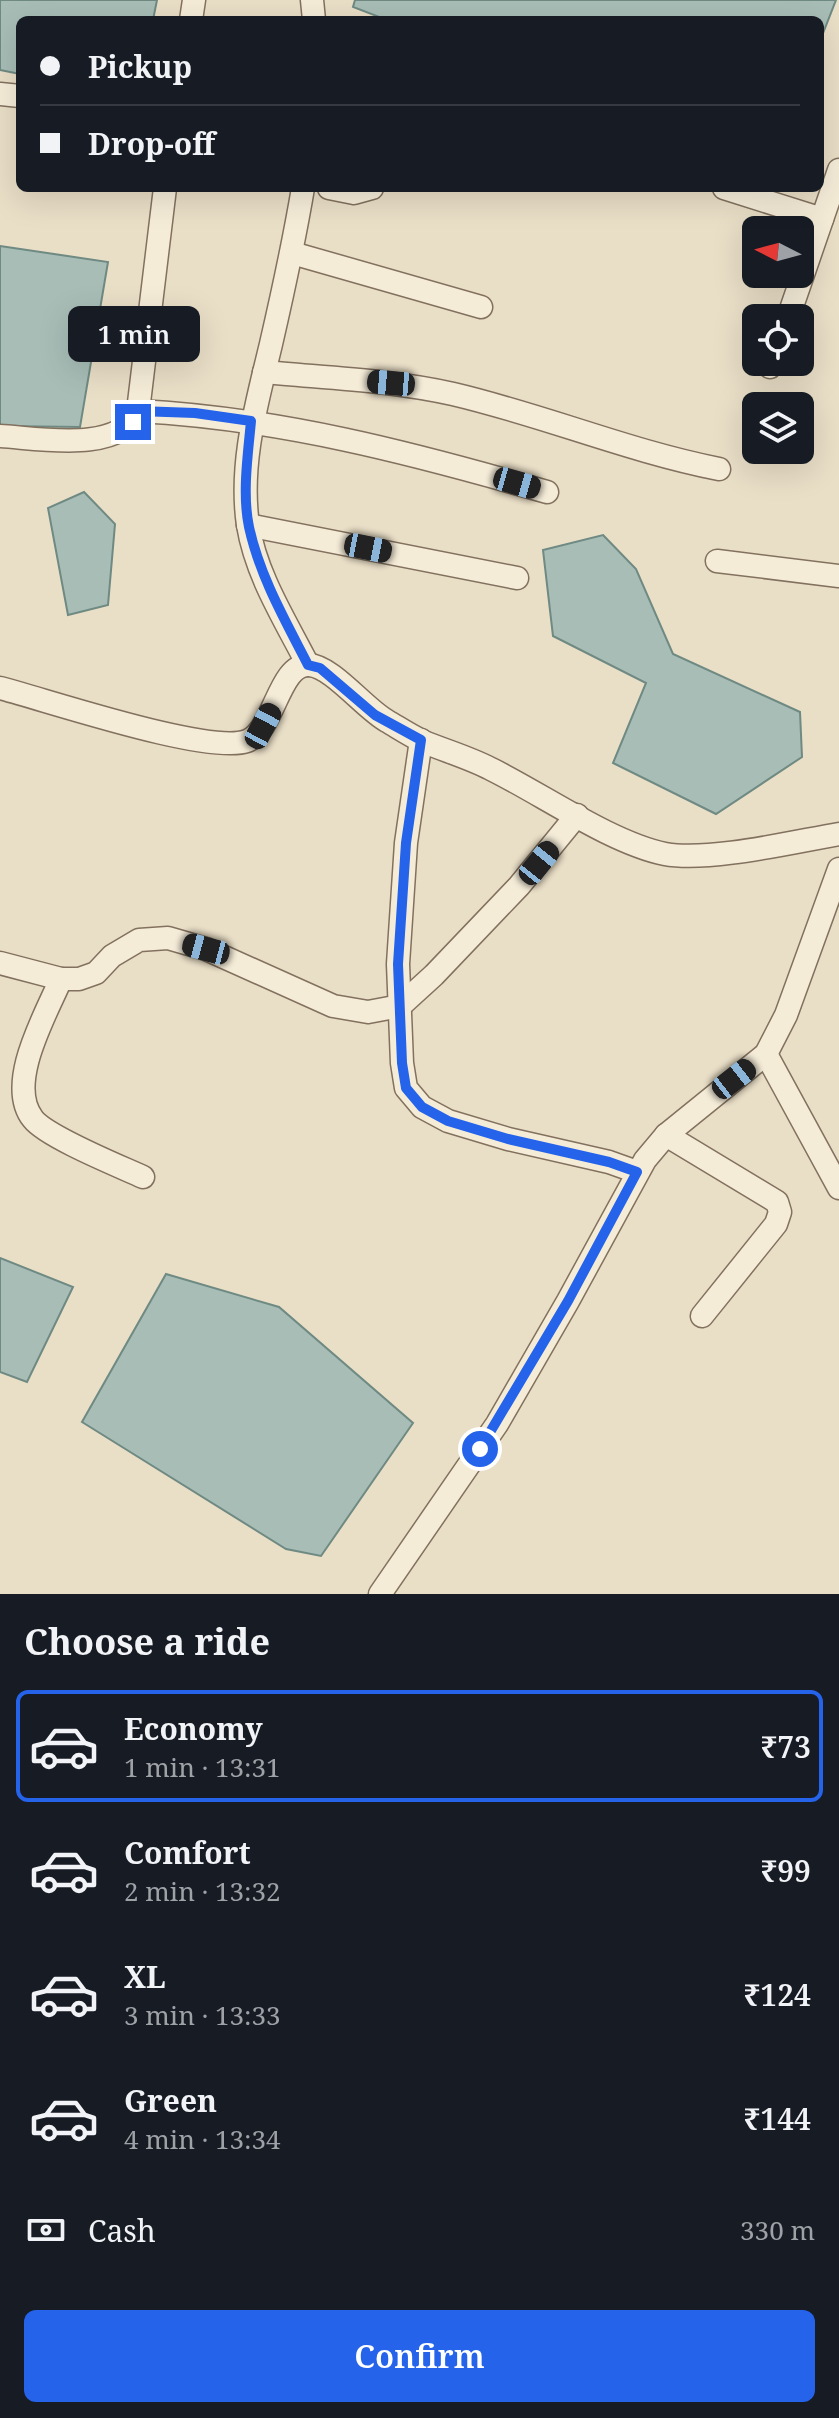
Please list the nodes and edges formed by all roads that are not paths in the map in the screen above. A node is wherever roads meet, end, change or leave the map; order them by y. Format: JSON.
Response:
{"nodes":[{"id":1,"x":839,"y":170,"type":"edge"},
{"id":2,"x":165,"y":192,"type":"edge"},
{"id":3,"x":302,"y":192,"type":"edge"},
{"id":4,"x":737,"y":192,"type":"edge"},
{"id":5,"x":822,"y":219,"type":"junction"},
{"id":6,"x":292,"y":253,"type":"junction"},
{"id":7,"x":793,"y":304,"type":"edge"},
{"id":8,"x":481,"y":307,"type":"dead end"},
{"id":9,"x":264,"y":372,"type":"junction"},
{"id":10,"x":138,"y":411,"type":"junction"},
{"id":11,"x":251,"y":421,"type":"junction"},
{"id":12,"x":0,"y":436,"type":"edge"},
{"id":13,"x":719,"y":469,"type":"dead end"},
{"id":14,"x":547,"y":492,"type":"dead end"},
{"id":15,"x":248,"y":525,"type":"junction"},
{"id":16,"x":717,"y":561,"type":"dead end"},
{"id":17,"x":839,"y":576,"type":"edge"},
{"id":18,"x":517,"y":578,"type":"dead end"},
{"id":19,"x":308,"y":665,"type":"junction"},
{"id":20,"x":0,"y":688,"type":"edge"},
{"id":21,"x":421,"y":740,"type":"junction"},
{"id":22,"x":577,"y":815,"type":"junction"},
{"id":23,"x":839,"y":834,"type":"edge"},
{"id":24,"x":839,"y":869,"type":"edge"},
{"id":25,"x":0,"y":963,"type":"edge"},
{"id":26,"x":61,"y":979,"type":"junction"},
{"id":27,"x":400,"y":1006,"type":"junction"},
{"id":28,"x":766,"y":1054,"type":"junction"},
{"id":29,"x":666,"y":1135,"type":"junction"},
{"id":30,"x":637,"y":1172,"type":"junction"},
{"id":31,"x":143,"y":1177,"type":"dead end"},
{"id":32,"x":839,"y":1188,"type":"edge"},
{"id":33,"x":702,"y":1316,"type":"dead end"},
{"id":34,"x":380,"y":1594,"type":"edge"}],
"edges":[{"from":1,"to":5,"type":"street"},
{"from":2,"to":10,"type":"street"},
{"from":3,"to":6,"type":"street"},
{"from":4,"to":5,"type":"street"},
{"from":5,"to":7,"type":"street"},
{"from":6,"to":8,"type":"street"},
{"from":6,"to":9,"type":"street"},
{"from":9,"to":11,"type":"street"},
{"from":9,"to":13,"type":"street"},
{"from":10,"to":11,"type":"street"},
{"from":10,"to":12,"type":"street"},
{"from":11,"to":14,"type":"street"},
{"from":11,"to":15,"type":"street"},
{"from":15,"to":18,"type":"street"},
{"from":15,"to":19,"type":"street"},
{"from":16,"to":17,"type":"street"},
{"from":19,"to":20,"type":"street"},
{"from":19,"to":21,"type":"street"},
{"from":21,"to":22,"type":"street"},
{"from":21,"to":27,"type":"street"},
{"from":22,"to":23,"type":"street"},
{"from":22,"to":27,"type":"street"},
{"from":24,"to":28,"type":"street"},
{"from":25,"to":26,"type":"street"},
{"from":26,"to":27,"type":"street"},
{"from":26,"to":31,"type":"street"},
{"from":27,"to":30,"type":"street"},
{"from":28,"to":29,"type":"street"},
{"from":28,"to":32,"type":"street"},
{"from":29,"to":30,"type":"street"},
{"from":29,"to":33,"type":"street"},
{"from":30,"to":34,"type":"street"}]}
